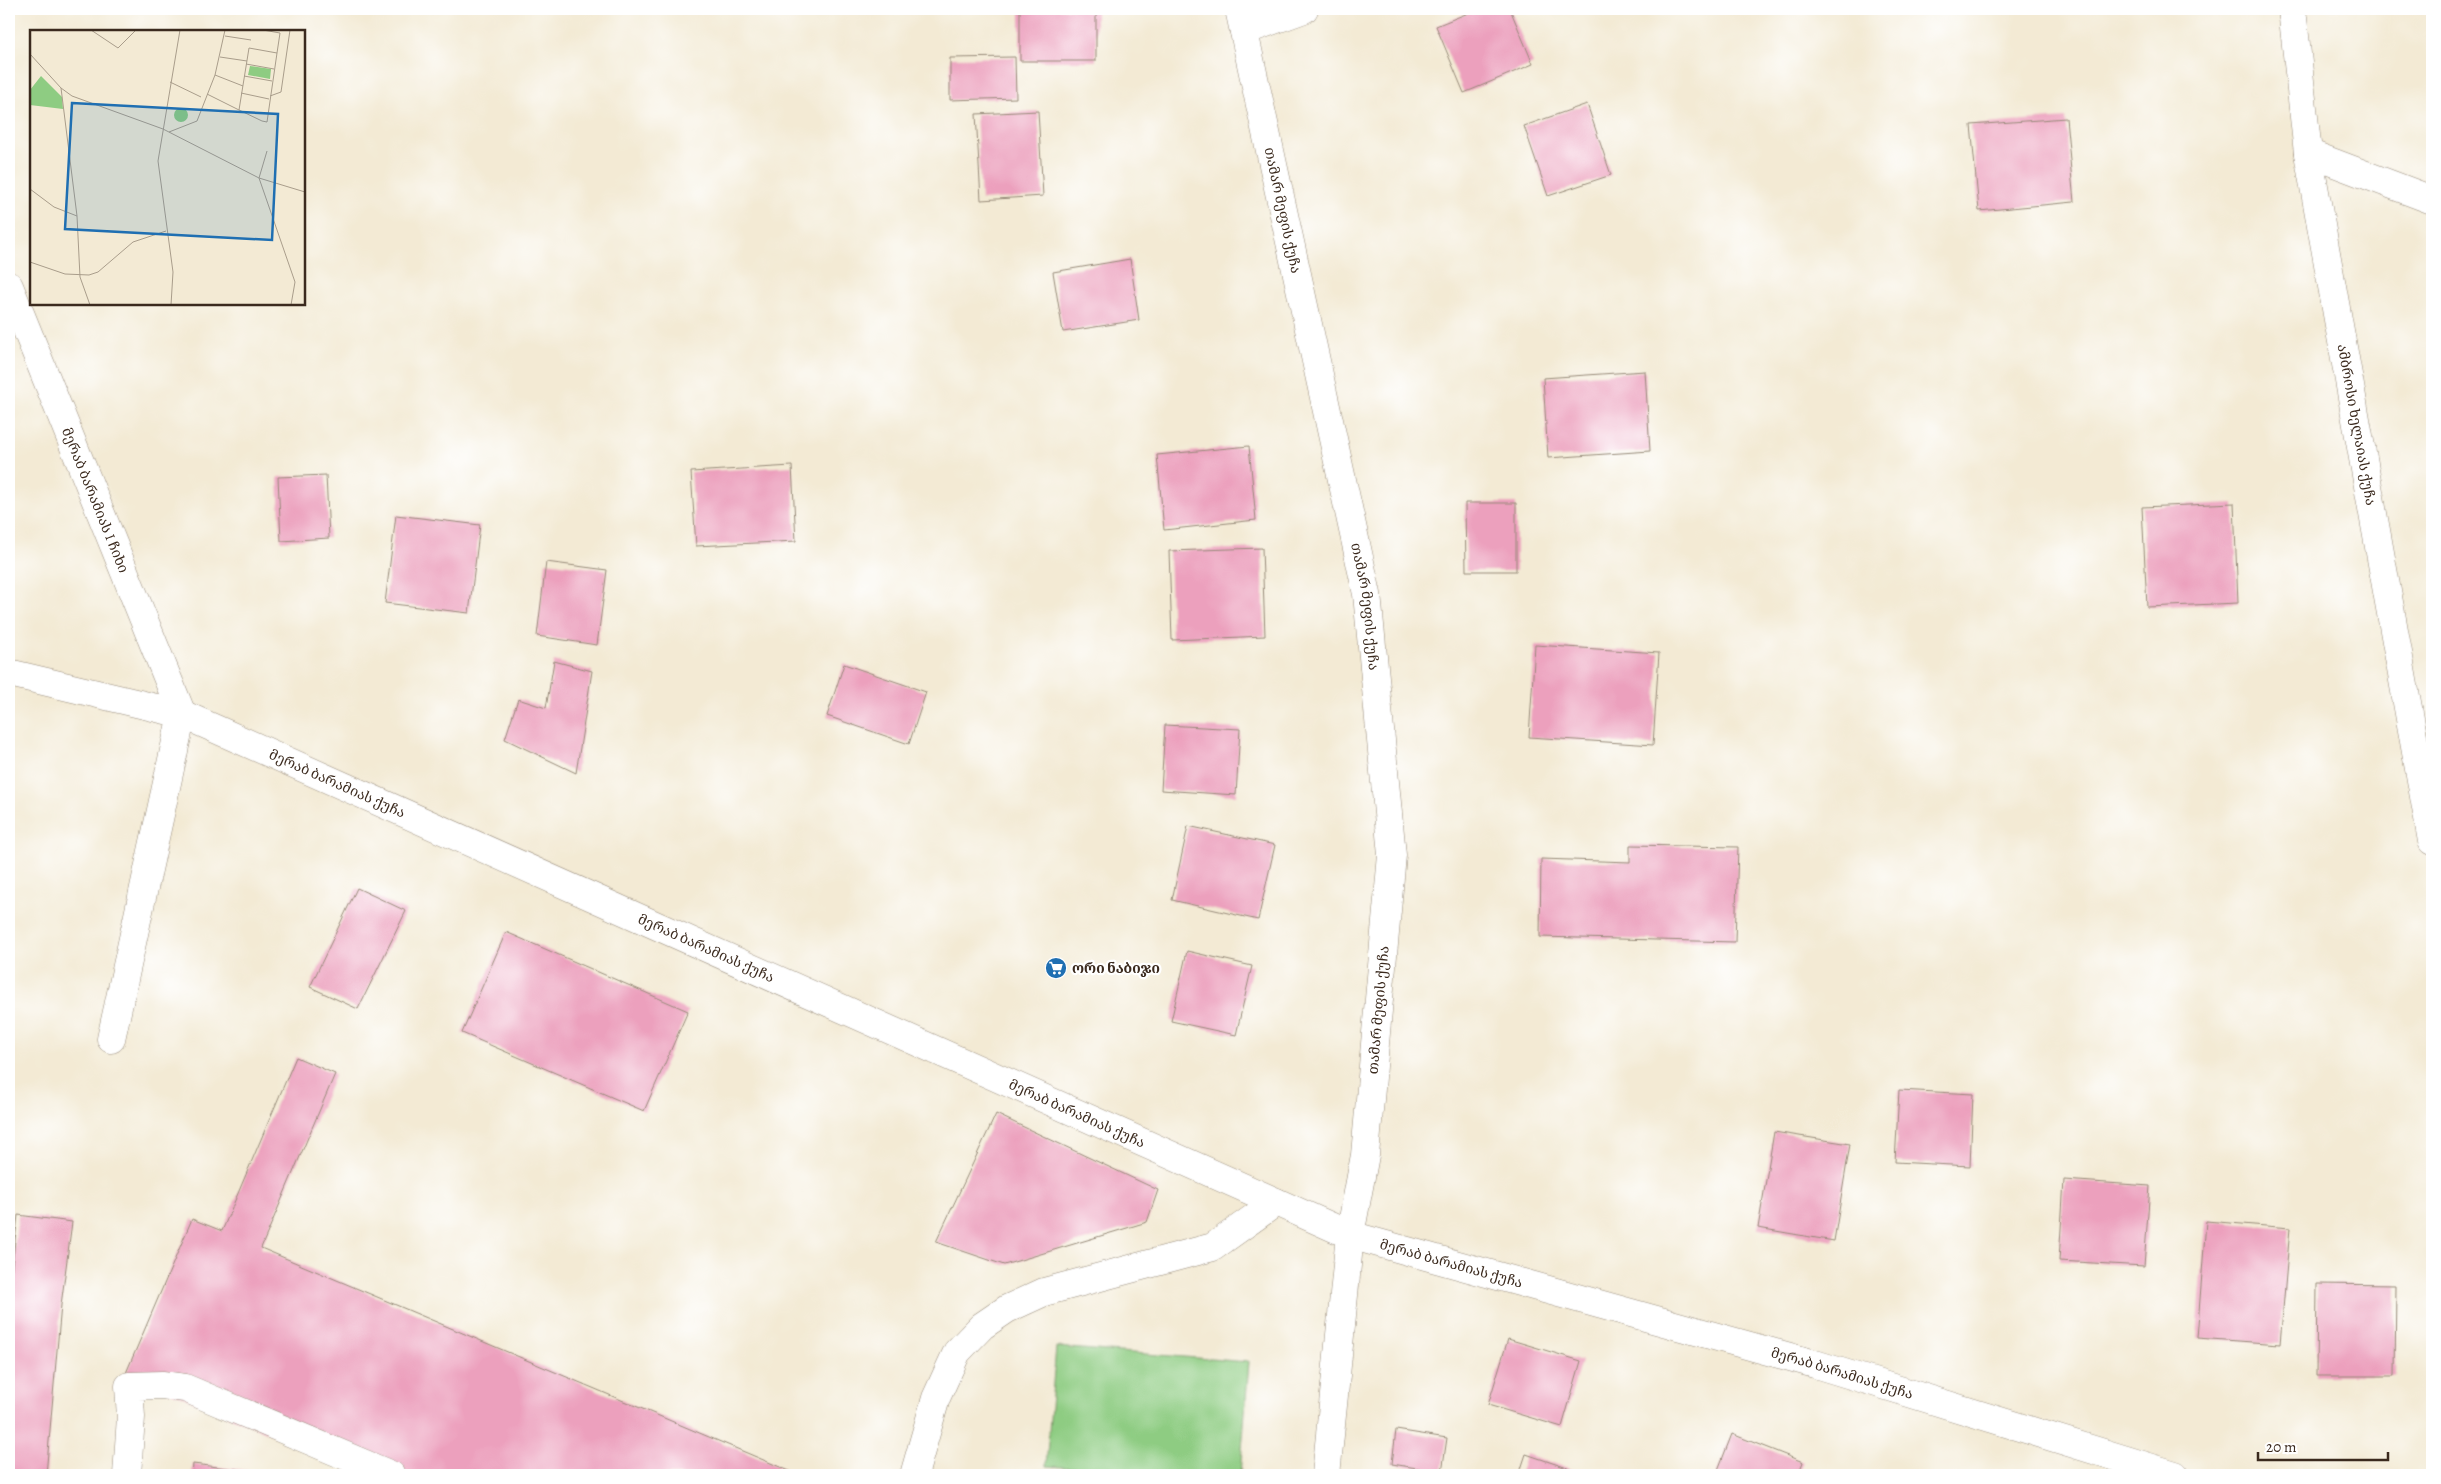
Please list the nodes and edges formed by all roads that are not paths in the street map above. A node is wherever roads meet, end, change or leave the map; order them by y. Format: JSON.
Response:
{"nodes":[{"id":1,"x":1304,"y":9,"type":"edge"},
{"id":2,"x":2292,"y":9,"type":"edge"},
{"id":3,"x":1242,"y":20,"type":"edge"},
{"id":4,"x":2308,"y":153,"type":"junction"},
{"id":5,"x":2432,"y":200,"type":"edge"},
{"id":6,"x":9,"y":286,"type":"edge"},
{"id":7,"x":9,"y":674,"type":"edge"},
{"id":8,"x":182,"y":714,"type":"junction"},
{"id":9,"x":2432,"y":841,"type":"edge"},
{"id":10,"x":111,"y":1039,"type":"dead end"},
{"id":11,"x":1276,"y":1202,"type":"junction"},
{"id":12,"x":1352,"y":1225,"type":"junction"},
{"id":13,"x":127,"y":1475,"type":"edge"},
{"id":14,"x":392,"y":1475,"type":"edge"},
{"id":15,"x":914,"y":1475,"type":"edge"},
{"id":16,"x":1326,"y":1475,"type":"edge"},
{"id":17,"x":2175,"y":1475,"type":"edge"}],
"edges":[{"from":1,"to":3,"type":"street"},
{"from":2,"to":4,"type":"street","name":"ამბროსი ხელაიას ქუჩა"},
{"from":3,"to":12,"type":"street","name":"თამარ მეფის ქუჩა"},
{"from":4,"to":5,"type":"street"},
{"from":4,"to":9,"type":"street","name":"ამბროსი ხელაიას ქუჩა"},
{"from":6,"to":8,"type":"street","name":"მერაბ ბარამიას I ჩიხი"},
{"from":7,"to":8,"type":"street","name":"მერაბ ბარამიას ქუჩა"},
{"from":8,"to":10,"type":"street"},
{"from":8,"to":11,"type":"street","name":"მერაბ ბარამიას ქუჩა"},
{"from":11,"to":12,"type":"street","name":"მერაბ ბარამიას ქუჩა"},
{"from":11,"to":15,"type":"street"},
{"from":12,"to":16,"type":"street","name":"თამარ მეფის ქუჩა"},
{"from":12,"to":17,"type":"street","name":"მერაბ ბარამიას ქუჩა"},
{"from":13,"to":14,"type":"street"}]}
